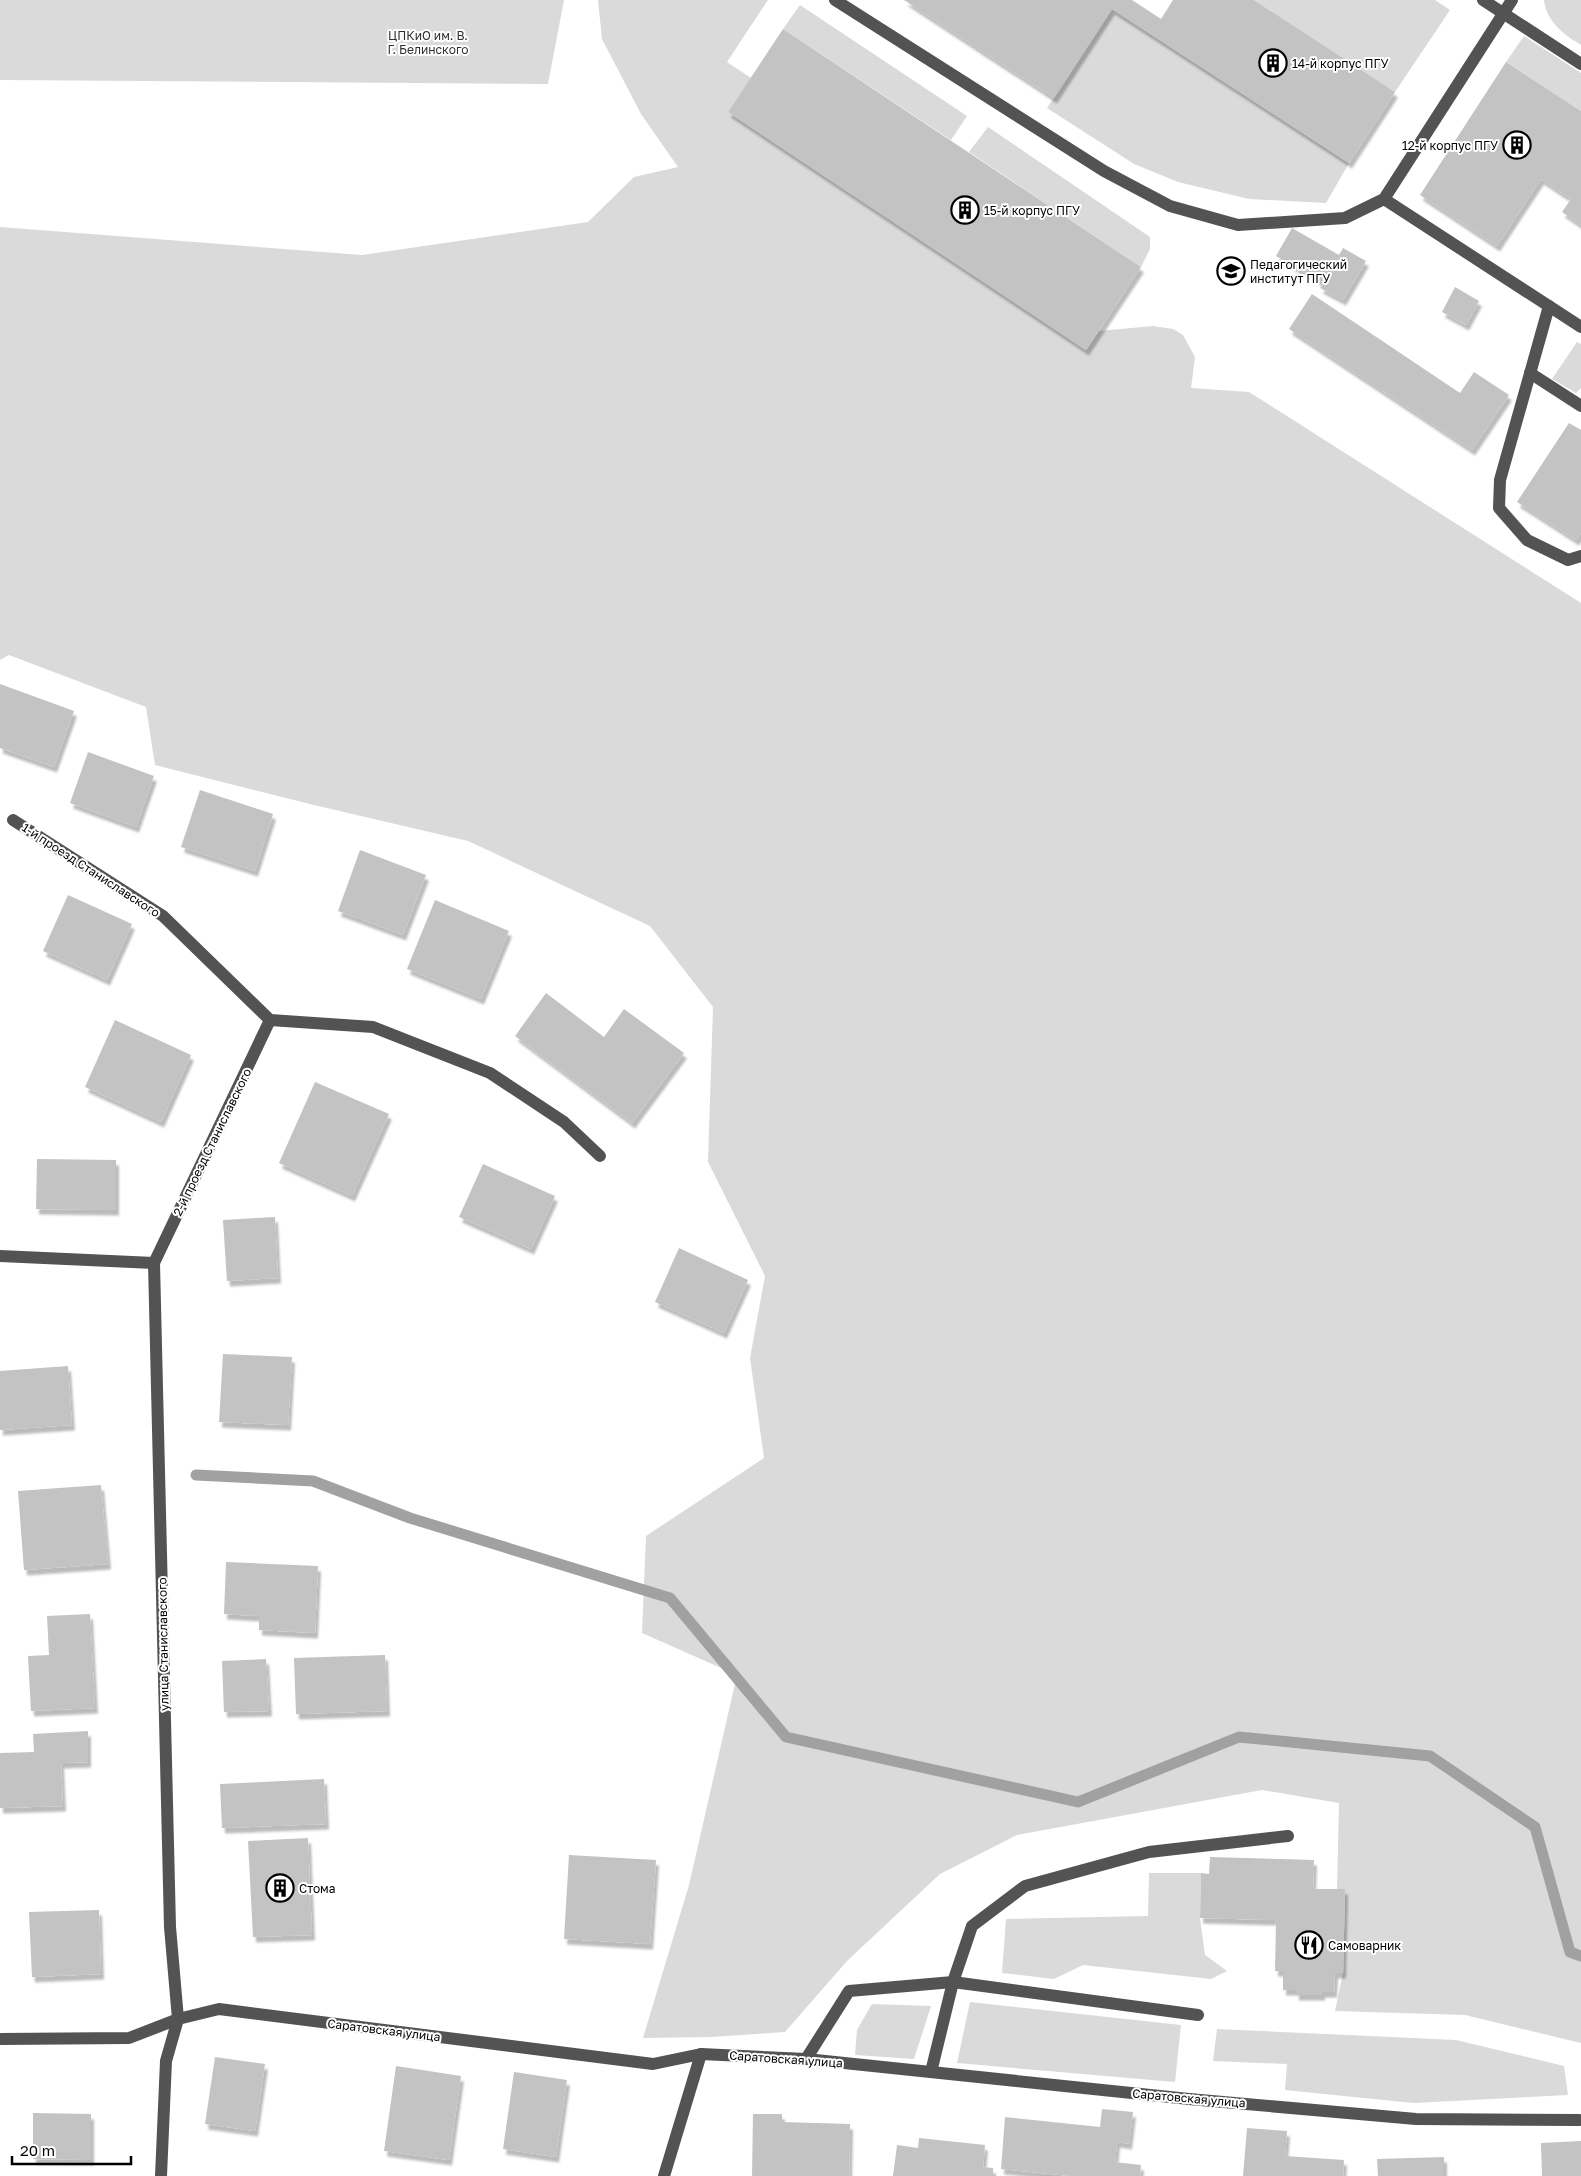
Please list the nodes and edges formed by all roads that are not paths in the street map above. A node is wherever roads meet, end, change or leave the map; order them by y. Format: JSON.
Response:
{"nodes":[{"id":1,"x":835,"y":0,"type":"edge"},
{"id":2,"x":1483,"y":0,"type":"edge"},
{"id":3,"x":1512,"y":0,"type":"edge"},
{"id":4,"x":1504,"y":14,"type":"junction"},
{"id":5,"x":1581,"y":64,"type":"edge"},
{"id":6,"x":1384,"y":199,"type":"junction"},
{"id":7,"x":1549,"y":306,"type":"junction"},
{"id":8,"x":1581,"y":327,"type":"edge"},
{"id":9,"x":1530,"y":373,"type":"junction"},
{"id":10,"x":1581,"y":406,"type":"edge"},
{"id":11,"x":1581,"y":556,"type":"edge"},
{"id":12,"x":13,"y":820,"type":"dead end"},
{"id":13,"x":270,"y":1020,"type":"junction"},
{"id":14,"x":600,"y":1156,"type":"dead end"},
{"id":15,"x":0,"y":1256,"type":"edge"},
{"id":16,"x":154,"y":1264,"type":"junction"},
{"id":17,"x":1288,"y":1836,"type":"dead end"},
{"id":18,"x":953,"y":1982,"type":"junction"},
{"id":19,"x":1198,"y":2015,"type":"dead end"},
{"id":20,"x":178,"y":2019,"type":"junction"},
{"id":21,"x":0,"y":2039,"type":"edge"},
{"id":22,"x":701,"y":2054,"type":"junction"},
{"id":23,"x":806,"y":2059,"type":"junction"},
{"id":24,"x":931,"y":2072,"type":"junction"},
{"id":25,"x":1579,"y":2120,"type":"dead end"},
{"id":26,"x":161,"y":2176,"type":"edge"},
{"id":27,"x":664,"y":2176,"type":"edge"}],
"edges":[{"from":1,"to":6,"type":"street"},
{"from":2,"to":4,"type":"street"},
{"from":3,"to":4,"type":"street"},
{"from":4,"to":5,"type":"street"},
{"from":4,"to":6,"type":"street"},
{"from":6,"to":7,"type":"street"},
{"from":7,"to":8,"type":"street"},
{"from":7,"to":9,"type":"street"},
{"from":9,"to":10,"type":"street"},
{"from":9,"to":11,"type":"street"},
{"from":12,"to":13,"type":"street","name":"1-й проезд Станиславского"},
{"from":13,"to":14,"type":"street"},
{"from":13,"to":16,"type":"street","name":"2-й проезд Станиславского"},
{"from":15,"to":16,"type":"street"},
{"from":16,"to":20,"type":"street","name":"улица Станиславского"},
{"from":17,"to":18,"type":"street"},
{"from":18,"to":19,"type":"street"},
{"from":18,"to":23,"type":"street"},
{"from":18,"to":24,"type":"street"},
{"from":20,"to":21,"type":"street","name":"Саратовская улица"},
{"from":20,"to":22,"type":"street","name":"Саратовская улица"},
{"from":20,"to":26,"type":"street","name":"улица Станиславского"},
{"from":22,"to":23,"type":"street","name":"Саратовская улица"},
{"from":22,"to":27,"type":"street"},
{"from":23,"to":24,"type":"street","name":"Саратовская улица"},
{"from":24,"to":25,"type":"street","name":"Саратовская улица"}]}
